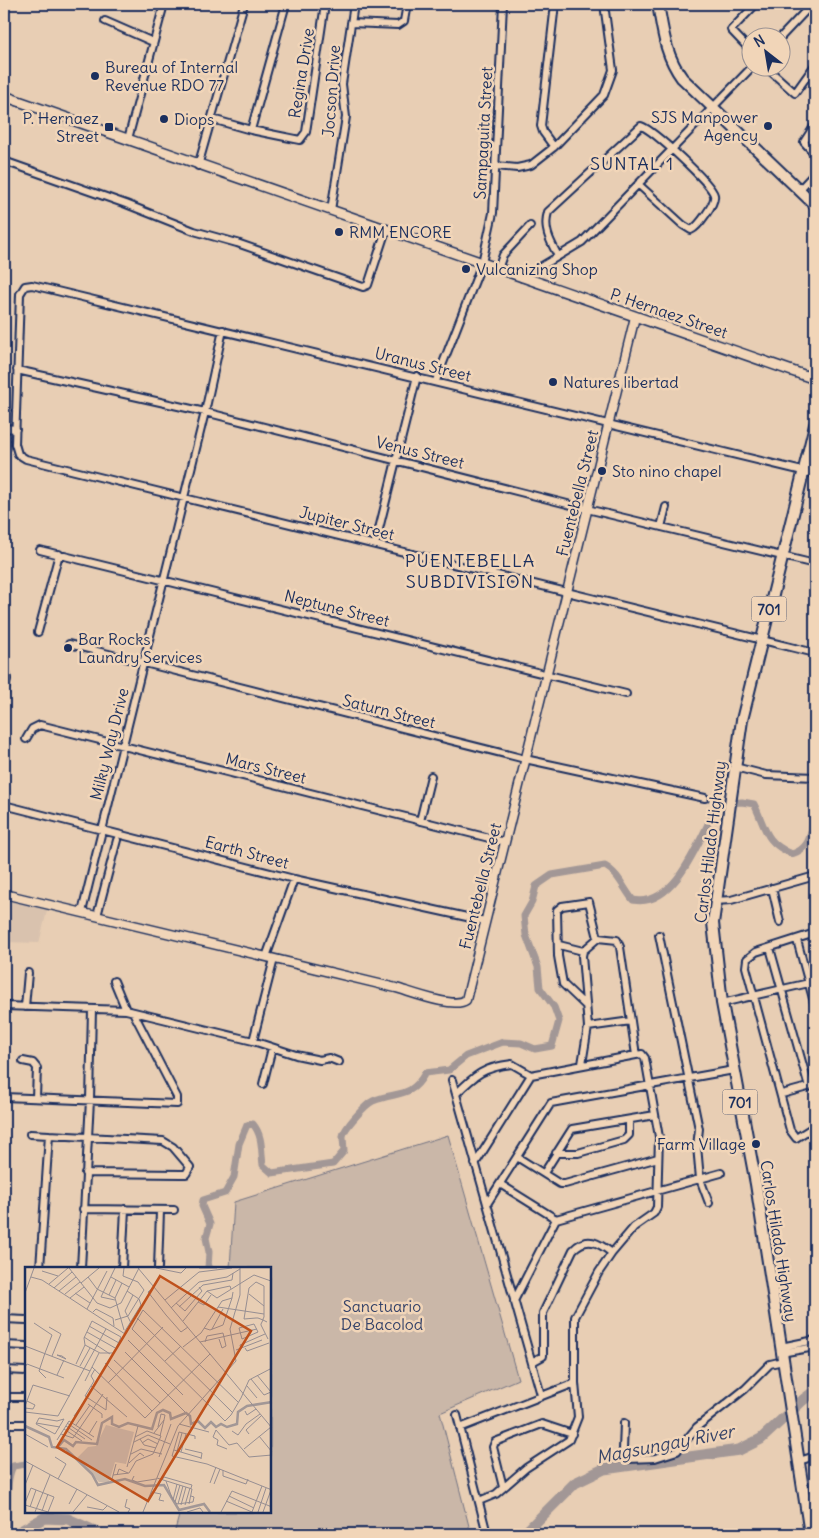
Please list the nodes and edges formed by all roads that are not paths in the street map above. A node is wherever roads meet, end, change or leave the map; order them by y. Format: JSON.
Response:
{"nodes":[{"id":1,"x":164,"y":4,"type":"edge"},
{"id":2,"x":244,"y":4,"type":"edge"},
{"id":3,"x":286,"y":4,"type":"edge"},
{"id":4,"x":325,"y":4,"type":"edge"},
{"id":5,"x":354,"y":4,"type":"edge"},
{"id":6,"x":407,"y":4,"type":"edge"},
{"id":7,"x":503,"y":4,"type":"edge"},
{"id":8,"x":555,"y":4,"type":"edge"},
{"id":9,"x":604,"y":4,"type":"edge"},
{"id":10,"x":658,"y":4,"type":"edge"},
{"id":11,"x":756,"y":4,"type":"edge"},
{"id":12,"x":812,"y":4,"type":"edge"},
{"id":13,"x":105,"y":21,"type":"dead end"},
{"id":14,"x":350,"y":23,"type":"junction"},
{"id":15,"x":789,"y":28,"type":"edge"},
{"id":16,"x":153,"y":42,"type":"junction"},
{"id":17,"x":742,"y":42,"type":"edge"},
{"id":18,"x":815,"y":65,"type":"edge"},
{"id":19,"x":742,"y":77,"type":"edge"},
{"id":20,"x":778,"y":78,"type":"edge"},
{"id":21,"x":4,"y":96,"type":"edge"},
{"id":22,"x":712,"y":107,"type":"junction"},
{"id":23,"x":212,"y":119,"type":"junction"},
{"id":24,"x":815,"y":124,"type":"edge"},
{"id":25,"x":251,"y":130,"type":"junction"},
{"id":26,"x":128,"y":139,"type":"junction"},
{"id":27,"x":554,"y":147,"type":"junction"},
{"id":28,"x":672,"y":150,"type":"junction"},
{"id":29,"x":815,"y":154,"type":"edge"},
{"id":30,"x":4,"y":162,"type":"edge"},
{"id":31,"x":198,"y":166,"type":"junction"},
{"id":32,"x":496,"y":166,"type":"junction"},
{"id":33,"x":815,"y":172,"type":"edge"},
{"id":34,"x":638,"y":184,"type":"junction"},
{"id":35,"x":800,"y":189,"type":"junction"},
{"id":36,"x":815,"y":206,"type":"edge"},
{"id":37,"x":331,"y":210,"type":"junction"},
{"id":38,"x":530,"y":226,"type":"dead end"},
{"id":39,"x":386,"y":230,"type":"junction"},
{"id":40,"x":558,"y":256,"type":"junction"},
{"id":41,"x":482,"y":263,"type":"junction"},
{"id":42,"x":498,"y":269,"type":"junction"},
{"id":43,"x":522,"y":278,"type":"junction"},
{"id":44,"x":636,"y":317,"type":"junction"},
{"id":45,"x":223,"y":330,"type":"junction"},
{"id":46,"x":18,"y":370,"type":"junction"},
{"id":47,"x":417,"y":376,"type":"junction"},
{"id":48,"x":815,"y":379,"type":"edge"},
{"id":49,"x":436,"y":381,"type":"junction"},
{"id":50,"x":205,"y":412,"type":"junction"},
{"id":51,"x":608,"y":424,"type":"junction"},
{"id":52,"x":815,"y":425,"type":"edge"},
{"id":53,"x":4,"y":428,"type":"edge"},
{"id":54,"x":16,"y":429,"type":"junction"},
{"id":55,"x":395,"y":459,"type":"junction"},
{"id":56,"x":804,"y":471,"type":"junction"},
{"id":57,"x":815,"y":474,"type":"edge"},
{"id":58,"x":183,"y":496,"type":"junction"},
{"id":59,"x":666,"y":507,"type":"dead end"},
{"id":60,"x":587,"y":509,"type":"junction"},
{"id":61,"x":662,"y":527,"type":"junction"},
{"id":62,"x":375,"y":544,"type":"junction"},
{"id":63,"x":40,"y":550,"type":"dead end"},
{"id":64,"x":59,"y":554,"type":"junction"},
{"id":65,"x":783,"y":555,"type":"junction"},
{"id":66,"x":815,"y":564,"type":"edge"},
{"id":67,"x":164,"y":579,"type":"junction"},
{"id":68,"x":567,"y":591,"type":"junction"},
{"id":69,"x":38,"y":632,"type":"dead end"},
{"id":70,"x":761,"y":640,"type":"junction"},
{"id":71,"x":68,"y":644,"type":"dead end"},
{"id":72,"x":815,"y":652,"type":"edge"},
{"id":73,"x":4,"y":659,"type":"edge"},
{"id":74,"x":143,"y":663,"type":"junction"},
{"id":75,"x":548,"y":675,"type":"junction"},
{"id":76,"x":626,"y":694,"type":"dead end"},
{"id":77,"x":4,"y":696,"type":"edge"},
{"id":78,"x":26,"y":739,"type":"dead end"},
{"id":79,"x":122,"y":745,"type":"junction"},
{"id":80,"x":525,"y":759,"type":"junction"},
{"id":81,"x":734,"y":767,"type":"junction"},
{"id":82,"x":431,"y":776,"type":"dead end"},
{"id":83,"x":815,"y":777,"type":"edge"},
{"id":84,"x":705,"y":798,"type":"dead end"},
{"id":85,"x":4,"y":805,"type":"edge"},
{"id":86,"x":420,"y":821,"type":"junction"},
{"id":87,"x":102,"y":828,"type":"junction"},
{"id":88,"x":117,"y":840,"type":"dead end"},
{"id":89,"x":505,"y":842,"type":"junction"},
{"id":90,"x":815,"y":876,"type":"edge"},
{"id":91,"x":294,"y":878,"type":"junction"},
{"id":92,"x":772,"y":888,"type":"junction"},
{"id":93,"x":4,"y":894,"type":"edge"},
{"id":94,"x":715,"y":901,"type":"junction"},
{"id":95,"x":82,"y":912,"type":"junction"},
{"id":96,"x":97,"y":916,"type":"junction"},
{"id":97,"x":485,"y":921,"type":"junction"},
{"id":98,"x":780,"y":922,"type":"dead end"},
{"id":99,"x":815,"y":933,"type":"edge"},
{"id":100,"x":659,"y":935,"type":"dead end"},
{"id":101,"x":598,"y":938,"type":"junction"},
{"id":102,"x":797,"y":940,"type":"junction"},
{"id":103,"x":559,"y":945,"type":"junction"},
{"id":104,"x":770,"y":948,"type":"junction"},
{"id":105,"x":583,"y":951,"type":"junction"},
{"id":106,"x":270,"y":958,"type":"junction"},
{"id":107,"x":28,"y":972,"type":"dead end"},
{"id":108,"x":114,"y":981,"type":"dead end"},
{"id":109,"x":809,"y":983,"type":"junction"},
{"id":110,"x":782,"y":990,"type":"junction"},
{"id":111,"x":753,"y":997,"type":"junction"},
{"id":112,"x":722,"y":1003,"type":"junction"},
{"id":113,"x":585,"y":1005,"type":"junction"},
{"id":114,"x":4,"y":1006,"type":"edge"},
{"id":115,"x":815,"y":1006,"type":"edge"},
{"id":116,"x":25,"y":1007,"type":"junction"},
{"id":117,"x":92,"y":1009,"type":"junction"},
{"id":118,"x":126,"y":1010,"type":"junction"},
{"id":119,"x":133,"y":1012,"type":"junction"},
{"id":120,"x":631,"y":1021,"type":"junction"},
{"id":121,"x":588,"y":1027,"type":"junction"},
{"id":122,"x":253,"y":1041,"type":"junction"},
{"id":123,"x":272,"y":1048,"type":"junction"},
{"id":124,"x":636,"y":1055,"type":"junction"},
{"id":125,"x":23,"y":1062,"type":"dead end"},
{"id":126,"x":339,"y":1062,"type":"dead end"},
{"id":127,"x":582,"y":1064,"type":"junction"},
{"id":128,"x":734,"y":1070,"type":"junction"},
{"id":129,"x":531,"y":1075,"type":"junction"},
{"id":130,"x":452,"y":1080,"type":"dead end"},
{"id":131,"x":688,"y":1080,"type":"junction"},
{"id":132,"x":263,"y":1084,"type":"dead end"},
{"id":133,"x":649,"y":1086,"type":"junction"},
{"id":134,"x":812,"y":1086,"type":"edge"},
{"id":135,"x":456,"y":1094,"type":"junction"},
{"id":136,"x":782,"y":1094,"type":"junction"},
{"id":137,"x":4,"y":1097,"type":"edge"},
{"id":138,"x":36,"y":1098,"type":"junction"},
{"id":139,"x":90,"y":1100,"type":"junction"},
{"id":140,"x":654,"y":1115,"type":"junction"},
{"id":141,"x":629,"y":1120,"type":"junction"},
{"id":142,"x":815,"y":1126,"type":"edge"},
{"id":143,"x":30,"y":1134,"type":"dead end"},
{"id":144,"x":49,"y":1135,"type":"junction"},
{"id":145,"x":87,"y":1137,"type":"junction"},
{"id":146,"x":556,"y":1153,"type":"junction"},
{"id":147,"x":517,"y":1157,"type":"junction"},
{"id":148,"x":658,"y":1158,"type":"junction"},
{"id":149,"x":475,"y":1164,"type":"junction"},
{"id":150,"x":85,"y":1173,"type":"junction"},
{"id":151,"x":544,"y":1173,"type":"junction"},
{"id":152,"x":721,"y":1173,"type":"dead end"},
{"id":153,"x":700,"y":1179,"type":"junction"},
{"id":154,"x":500,"y":1184,"type":"junction"},
{"id":155,"x":658,"y":1191,"type":"junction"},
{"id":156,"x":709,"y":1203,"type":"dead end"},
{"id":157,"x":487,"y":1204,"type":"junction"},
{"id":158,"x":83,"y":1209,"type":"junction"},
{"id":159,"x":125,"y":1209,"type":"junction"},
{"id":160,"x":174,"y":1210,"type":"dead end"},
{"id":161,"x":160,"y":1211,"type":"junction"},
{"id":162,"x":556,"y":1219,"type":"junction"},
{"id":163,"x":612,"y":1253,"type":"junction"},
{"id":164,"x":40,"y":1267,"type":"edge"},
{"id":165,"x":80,"y":1267,"type":"edge"},
{"id":166,"x":122,"y":1267,"type":"edge"},
{"id":167,"x":158,"y":1267,"type":"edge"},
{"id":168,"x":514,"y":1301,"type":"junction"},
{"id":169,"x":4,"y":1319,"type":"edge"},
{"id":170,"x":25,"y":1320,"type":"edge"},
{"id":171,"x":815,"y":1340,"type":"edge"},
{"id":172,"x":4,"y":1345,"type":"edge"},
{"id":173,"x":25,"y":1346,"type":"edge"},
{"id":174,"x":815,"y":1347,"type":"edge"},
{"id":175,"x":782,"y":1354,"type":"junction"},
{"id":176,"x":532,"y":1362,"type":"junction"},
{"id":177,"x":4,"y":1370,"type":"edge"},
{"id":178,"x":25,"y":1371,"type":"edge"},
{"id":179,"x":575,"y":1383,"type":"junction"},
{"id":180,"x":541,"y":1395,"type":"junction"},
{"id":181,"x":4,"y":1397,"type":"edge"},
{"id":182,"x":25,"y":1398,"type":"edge"},
{"id":183,"x":457,"y":1416,"type":"dead end"},
{"id":184,"x":624,"y":1423,"type":"dead end"},
{"id":185,"x":4,"y":1424,"type":"edge"},
{"id":186,"x":25,"y":1424,"type":"edge"},
{"id":187,"x":460,"y":1428,"type":"junction"},
{"id":188,"x":572,"y":1434,"type":"junction"},
{"id":189,"x":815,"y":1456,"type":"edge"},
{"id":190,"x":799,"y":1461,"type":"junction"},
{"id":191,"x":503,"y":1487,"type":"junction"},
{"id":192,"x":479,"y":1501,"type":"junction"},
{"id":193,"x":487,"y":1534,"type":"edge"},
{"id":194,"x":810,"y":1534,"type":"edge"}],
"edges":[{"from":1,"to":16,"type":"street"},
{"from":2,"to":23,"type":"street"},
{"from":3,"to":25,"type":"street"},
{"from":4,"to":25,"type":"street","name":"Regina Drive"},
{"from":5,"to":14,"type":"street","name":"Jocson Drive"},
{"from":6,"to":14,"type":"street"},
{"from":7,"to":32,"type":"street","name":"Sampaguita Street"},
{"from":8,"to":27,"type":"street"},
{"from":9,"to":27,"type":"street"},
{"from":10,"to":22,"type":"main road"},
{"from":11,"to":17,"type":"street"},
{"from":12,"to":15,"type":"street"},
{"from":13,"to":16,"type":"street"},
{"from":14,"to":37,"type":"street","name":"Jocson Drive"},
{"from":16,"to":26,"type":"street"},
{"from":18,"to":20,"type":"street"},
{"from":19,"to":22,"type":"street"},
{"from":21,"to":26,"type":"main road","name":"P. Hernaez Street"},
{"from":22,"to":28,"type":"street"},
{"from":22,"to":35,"type":"main road"},
{"from":23,"to":25,"type":"street"},
{"from":23,"to":31,"type":"street"},
{"from":24,"to":29,"type":"street"},
{"from":26,"to":31,"type":"main road","name":"P. Hernaez Street"},
{"from":27,"to":32,"type":"street"},
{"from":28,"to":34,"type":"street"},
{"from":28,"to":34,"type":"street"},
{"from":28,"to":40,"type":"street"},
{"from":30,"to":39,"type":"street"},
{"from":31,"to":37,"type":"main road","name":"P. Hernaez Street"},
{"from":32,"to":41,"type":"street","name":"Sampaguita Street"},
{"from":33,"to":35,"type":"street"},
{"from":34,"to":40,"type":"street"},
{"from":35,"to":36,"type":"main road"},
{"from":37,"to":39,"type":"main road","name":"P. Hernaez Street"},
{"from":38,"to":42,"type":"street"},
{"from":39,"to":41,"type":"main road","name":"P. Hernaez Street"},
{"from":40,"to":43,"type":"street"},
{"from":41,"to":42,"type":"main road","name":"P. Hernaez Street"},
{"from":41,"to":49,"type":"street","name":"Sampaguita Street"},
{"from":42,"to":43,"type":"main road","name":"P. Hernaez Street"},
{"from":43,"to":44,"type":"main road","name":"P. Hernaez Street"},
{"from":44,"to":48,"type":"main road","name":"P. Hernaez Street"},
{"from":44,"to":51,"type":"street","name":"Fuentebella Street"},
{"from":45,"to":46,"type":"street","name":"Uranus Street"},
{"from":45,"to":47,"type":"street","name":"Uranus Street"},
{"from":45,"to":50,"type":"street","name":"Milky Way Drive"},
{"from":46,"to":50,"type":"street","name":"Venus Street"},
{"from":46,"to":54,"type":"street"},
{"from":47,"to":49,"type":"street","name":"Uranus Street"},
{"from":47,"to":55,"type":"street"},
{"from":49,"to":51,"type":"street","name":"Uranus Street"},
{"from":50,"to":55,"type":"street","name":"Venus Street"},
{"from":50,"to":58,"type":"street","name":"Milky Way Drive"},
{"from":51,"to":56,"type":"street","name":"Uranus Street"},
{"from":51,"to":60,"type":"street","name":"Fuentebella Street"},
{"from":52,"to":56,"type":"main road","name":"Carlos Hilado Highway","number":"701"},
{"from":53,"to":54,"type":"street"},
{"from":54,"to":58,"type":"street","name":"Jupiter Street"},
{"from":55,"to":60,"type":"street","name":"Venus Street"},
{"from":55,"to":62,"type":"street"},
{"from":56,"to":57,"type":"street","name":"Uranus Street"},
{"from":56,"to":65,"type":"main road","name":"Carlos Hilado Highway","number":"701"},
{"from":58,"to":62,"type":"street","name":"Jupiter Street"},
{"from":58,"to":67,"type":"street","name":"Milky Way Drive"},
{"from":59,"to":61,"type":"street"},
{"from":60,"to":61,"type":"street","name":"Venus Street"},
{"from":60,"to":68,"type":"street","name":"Fuentebella Street"},
{"from":61,"to":65,"type":"street","name":"Venus Street"},
{"from":62,"to":68,"type":"street","name":"Jupiter Street"},
{"from":63,"to":64,"type":"street","name":"Neptune Street"},
{"from":64,"to":67,"type":"street","name":"Neptune Street"},
{"from":64,"to":69,"type":"street"},
{"from":65,"to":66,"type":"street","name":"Venus Street"},
{"from":65,"to":70,"type":"main road","name":"Carlos Hilado Highway","number":"701"},
{"from":67,"to":74,"type":"street","name":"Milky Way Drive"},
{"from":67,"to":75,"type":"street","name":"Neptune Street"},
{"from":68,"to":70,"type":"street","name":"Jupiter Street"},
{"from":68,"to":75,"type":"street","name":"Fuentebella Street"},
{"from":70,"to":72,"type":"street","name":"Jupiter Street"},
{"from":70,"to":81,"type":"main road","name":"Carlos Hilado Highway","number":"701"},
{"from":71,"to":74,"type":"street","name":"Saturn Street"},
{"from":73,"to":77,"type":"street"},
{"from":74,"to":79,"type":"street","name":"Milky Way Drive"},
{"from":74,"to":80,"type":"street","name":"Saturn Street"},
{"from":75,"to":76,"type":"street","name":"Neptune Street"},
{"from":75,"to":80,"type":"street","name":"Fuentebella Street"},
{"from":78,"to":79,"type":"street","name":"Mars Street"},
{"from":79,"to":86,"type":"street","name":"Mars Street"},
{"from":79,"to":87,"type":"street","name":"Milky Way Drive"},
{"from":80,"to":84,"type":"street","name":"Saturn Street"},
{"from":80,"to":89,"type":"street","name":"Fuentebella Street"},
{"from":81,"to":83,"type":"street"},
{"from":81,"to":94,"type":"main road","name":"Carlos Hilado Highway","number":"701"},
{"from":82,"to":86,"type":"street"},
{"from":85,"to":87,"type":"street","name":"Earth Street"},
{"from":86,"to":89,"type":"street","name":"Mars Street"},
{"from":87,"to":91,"type":"street","name":"Earth Street"},
{"from":87,"to":95,"type":"street","name":"Milky Way Drive"},
{"from":88,"to":96,"type":"street"},
{"from":89,"to":97,"type":"street","name":"Fuentebella Street"},
{"from":90,"to":92,"type":"street"},
{"from":91,"to":97,"type":"street","name":"Earth Street"},
{"from":91,"to":106,"type":"street"},
{"from":92,"to":94,"type":"street"},
{"from":92,"to":98,"type":"street"},
{"from":93,"to":95,"type":"street","name":"Fuentebella Street"},
{"from":94,"to":112,"type":"main road","name":"Carlos Hilado Highway","number":"701"},
{"from":95,"to":96,"type":"street","name":"Fuentebella Street"},
{"from":96,"to":106,"type":"street","name":"Fuentebella Street"},
{"from":97,"to":106,"type":"street","name":"Fuentebella Street"},
{"from":99,"to":102,"type":"street"},
{"from":100,"to":131,"type":"street"},
{"from":101,"to":103,"type":"street"},
{"from":101,"to":105,"type":"street"},
{"from":101,"to":120,"type":"street"},
{"from":102,"to":104,"type":"street"},
{"from":102,"to":109,"type":"street"},
{"from":103,"to":105,"type":"street"},
{"from":103,"to":113,"type":"street"},
{"from":104,"to":110,"type":"street"},
{"from":104,"to":111,"type":"street"},
{"from":105,"to":113,"type":"street"},
{"from":106,"to":122,"type":"street"},
{"from":107,"to":116,"type":"street"},
{"from":108,"to":118,"type":"street"},
{"from":109,"to":110,"type":"street"},
{"from":109,"to":115,"type":"street"},
{"from":110,"to":111,"type":"street"},
{"from":110,"to":134,"type":"street"},
{"from":111,"to":112,"type":"street"},
{"from":111,"to":136,"type":"street"},
{"from":112,"to":128,"type":"main road","name":"Carlos Hilado Highway","number":"701"},
{"from":113,"to":121,"type":"street"},
{"from":114,"to":116,"type":"street"},
{"from":116,"to":117,"type":"street"},
{"from":117,"to":118,"type":"street"},
{"from":117,"to":139,"type":"street"},
{"from":118,"to":119,"type":"street"},
{"from":119,"to":122,"type":"street"},
{"from":119,"to":139,"type":"street"},
{"from":120,"to":121,"type":"street"},
{"from":120,"to":124,"type":"street"},
{"from":121,"to":127,"type":"street"},
{"from":122,"to":123,"type":"street"},
{"from":123,"to":126,"type":"street"},
{"from":123,"to":132,"type":"street"},
{"from":124,"to":127,"type":"street"},
{"from":124,"to":133,"type":"street"},
{"from":125,"to":138,"type":"street"},
{"from":127,"to":129,"type":"street"},
{"from":128,"to":131,"type":"street"},
{"from":128,"to":175,"type":"main road","name":"Carlos Hilado Highway","number":"701"},
{"from":129,"to":135,"type":"street"},
{"from":129,"to":149,"type":"street"},
{"from":130,"to":135,"type":"street"},
{"from":131,"to":133,"type":"street"},
{"from":131,"to":153,"type":"street"},
{"from":133,"to":140,"type":"street"},
{"from":133,"to":147,"type":"street"},
{"from":134,"to":136,"type":"street"},
{"from":135,"to":149,"type":"street"},
{"from":136,"to":142,"type":"street"},
{"from":137,"to":138,"type":"street"},
{"from":138,"to":139,"type":"street"},
{"from":139,"to":145,"type":"street"},
{"from":140,"to":141,"type":"street"},
{"from":140,"to":148,"type":"street"},
{"from":141,"to":146,"type":"street"},
{"from":141,"to":146,"type":"street"},
{"from":143,"to":144,"type":"street"},
{"from":144,"to":145,"type":"street"},
{"from":144,"to":164,"type":"street"},
{"from":145,"to":150,"type":"street"},
{"from":145,"to":150,"type":"street"},
{"from":146,"to":151,"type":"street"},
{"from":147,"to":151,"type":"street"},
{"from":147,"to":154,"type":"street"},
{"from":148,"to":151,"type":"street"},
{"from":148,"to":155,"type":"street"},
{"from":149,"to":157,"type":"street"},
{"from":150,"to":158,"type":"street"},
{"from":152,"to":153,"type":"street"},
{"from":153,"to":155,"type":"street"},
{"from":153,"to":156,"type":"street"},
{"from":154,"to":157,"type":"street"},
{"from":154,"to":162,"type":"street"},
{"from":155,"to":162,"type":"street"},
{"from":155,"to":163,"type":"street"},
{"from":157,"to":168,"type":"street"},
{"from":158,"to":159,"type":"street"},
{"from":158,"to":165,"type":"street"},
{"from":159,"to":161,"type":"street"},
{"from":159,"to":166,"type":"street"},
{"from":160,"to":161,"type":"street"},
{"from":161,"to":167,"type":"street"},
{"from":162,"to":168,"type":"street"},
{"from":163,"to":176,"type":"street"},
{"from":163,"to":179,"type":"street"},
{"from":168,"to":176,"type":"street"},
{"from":169,"to":170,"type":"street"},
{"from":171,"to":175,"type":"street"},
{"from":172,"to":173,"type":"street"},
{"from":174,"to":175,"type":"street"},
{"from":175,"to":184,"type":"street"},
{"from":175,"to":190,"type":"main road","name":"Carlos Hilado Highway","number":"701"},
{"from":176,"to":180,"type":"street"},
{"from":177,"to":178,"type":"street"},
{"from":179,"to":180,"type":"street"},
{"from":179,"to":188,"type":"street"},
{"from":180,"to":187,"type":"street"},
{"from":181,"to":182,"type":"street"},
{"from":183,"to":187,"type":"street"},
{"from":185,"to":186,"type":"street"},
{"from":187,"to":192,"type":"street"},
{"from":188,"to":191,"type":"street"},
{"from":188,"to":191,"type":"street"},
{"from":189,"to":190,"type":"street"},
{"from":190,"to":194,"type":"main road","name":"Carlos Hilado Highway","number":"701"},
{"from":191,"to":192,"type":"street"},
{"from":192,"to":193,"type":"street"}]}
